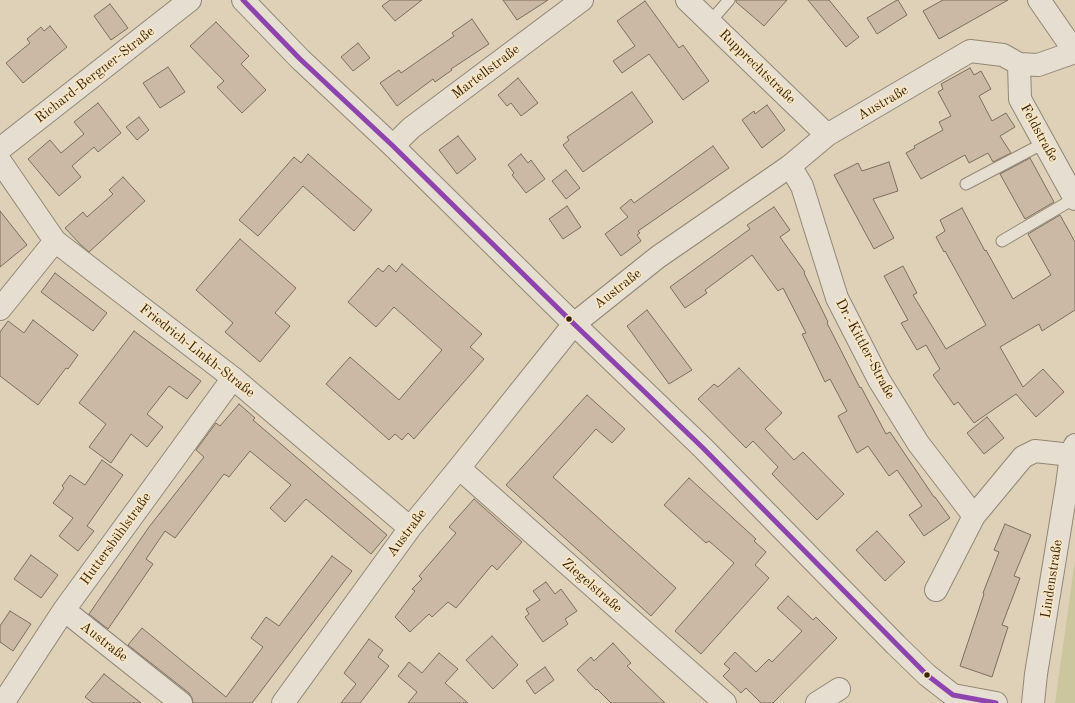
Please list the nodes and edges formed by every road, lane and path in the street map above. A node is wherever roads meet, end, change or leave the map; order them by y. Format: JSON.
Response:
{"nodes":[{"id":1,"x":190,"y":0,"type":"edge"},
{"id":2,"x":243,"y":0,"type":"edge"},
{"id":3,"x":582,"y":0,"type":"edge"},
{"id":4,"x":687,"y":0,"type":"edge"},
{"id":5,"x":729,"y":0,"type":"edge"},
{"id":6,"x":1039,"y":0,"type":"edge"},
{"id":7,"x":710,"y":22,"type":"junction"},
{"id":8,"x":1075,"y":52,"type":"edge"},
{"id":9,"x":1019,"y":64,"type":"junction"},
{"id":10,"x":827,"y":135,"type":"junction"},
{"id":11,"x":1044,"y":142,"type":"junction"},
{"id":12,"x":393,"y":146,"type":"junction"},
{"id":13,"x":0,"y":149,"type":"edge"},
{"id":14,"x":0,"y":161,"type":"edge"},
{"id":15,"x":790,"y":166,"type":"junction"},
{"id":16,"x":966,"y":184,"type":"dead end"},
{"id":17,"x":1075,"y":199,"type":"edge"},
{"id":18,"x":1002,"y":241,"type":"dead end"},
{"id":19,"x":54,"y":242,"type":"junction"},
{"id":20,"x":0,"y":308,"type":"edge"},
{"id":21,"x":574,"y":324,"type":"junction"},
{"id":22,"x":233,"y":378,"type":"junction"},
{"id":23,"x":1073,"y":450,"type":"edge"},
{"id":24,"x":459,"y":468,"type":"junction"},
{"id":25,"x":974,"y":516,"type":"junction"},
{"id":26,"x":410,"y":528,"type":"junction"},
{"id":27,"x":936,"y":590,"type":"dead end"},
{"id":28,"x":64,"y":610,"type":"junction"},
{"id":29,"x":839,"y":690,"type":"dead end"},
{"id":30,"x":958,"y":699,"type":"edge"},
{"id":31,"x":3,"y":703,"type":"edge"},
{"id":32,"x":181,"y":703,"type":"edge"},
{"id":33,"x":283,"y":703,"type":"edge"},
{"id":34,"x":725,"y":703,"type":"edge"},
{"id":35,"x":817,"y":703,"type":"edge"},
{"id":36,"x":996,"y":703,"type":"edge"},
{"id":37,"x":1033,"y":703,"type":"edge"}],
"edges":[{"from":1,"to":13,"type":"street","name":"Richard-Bergner-Straße"},
{"from":2,"to":12,"type":"street"},
{"from":3,"to":12,"type":"street","name":"Martellstraße"},
{"from":4,"to":7,"type":"street","name":"Rupprechtstraße"},
{"from":5,"to":7,"type":"lane"},
{"from":6,"to":8,"type":"street"},
{"from":7,"to":10,"type":"street","name":"Rupprechtstraße"},
{"from":8,"to":9,"type":"street","name":"Austraße"},
{"from":9,"to":10,"type":"street","name":"Austraße"},
{"from":9,"to":11,"type":"street","name":"Feldstraße"},
{"from":10,"to":15,"type":"street","name":"Austraße"},
{"from":11,"to":16,"type":"lane"},
{"from":11,"to":17,"type":"street","name":"Feldstraße"},
{"from":12,"to":21,"type":"street"},
{"from":14,"to":19,"type":"street","name":"Friedrich-Linkh-Straße"},
{"from":15,"to":21,"type":"street","name":"Austraße"},
{"from":15,"to":25,"type":"street","name":"Dr.-Kittler-Straße"},
{"from":17,"to":18,"type":"lane"},
{"from":19,"to":20,"type":"street"},
{"from":19,"to":22,"type":"street","name":"Friedrich-Linkh-Straße"},
{"from":21,"to":24,"type":"street","name":"Austraße"},
{"from":21,"to":30,"type":"street"},
{"from":22,"to":26,"type":"street","name":"Friedrich-Linkh-Straße"},
{"from":22,"to":28,"type":"street","name":"Huttersbühlstraße"},
{"from":23,"to":25,"type":"street"},
{"from":23,"to":37,"type":"street","name":"Lindenstraße"},
{"from":24,"to":26,"type":"street","name":"Austraße"},
{"from":24,"to":34,"type":"street","name":"Ziegelstraße"},
{"from":25,"to":27,"type":"street"},
{"from":26,"to":33,"type":"street","name":"Austraße"},
{"from":28,"to":31,"type":"street","name":"Huttersbühlstraße"},
{"from":28,"to":32,"type":"street","name":"Austraße"},
{"from":29,"to":35,"type":"street"},
{"from":30,"to":36,"type":"street"}]}
